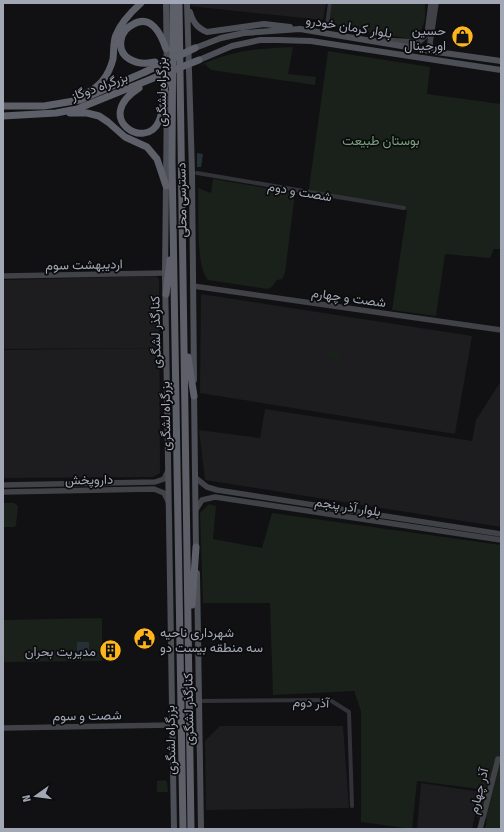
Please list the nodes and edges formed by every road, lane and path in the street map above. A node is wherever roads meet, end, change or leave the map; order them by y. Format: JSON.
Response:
{"nodes":[{"id":1,"x":140,"y":3,"type":"edge"},
{"id":2,"x":166,"y":3,"type":"edge"},
{"id":3,"x":173,"y":3,"type":"edge"},
{"id":4,"x":180,"y":3,"type":"edge"},
{"id":5,"x":330,"y":3,"type":"edge"},
{"id":6,"x":431,"y":3,"type":"edge"},
{"id":7,"x":436,"y":3,"type":"edge"},
{"id":8,"x":187,"y":4,"type":"edge"},
{"id":9,"x":327,"y":25,"type":"dead end"},
{"id":10,"x":300,"y":29,"type":"junction"},
{"id":11,"x":372,"y":40,"type":"junction"},
{"id":12,"x":195,"y":48,"type":"joint"},
{"id":13,"x":166,"y":49,"type":"junction"},
{"id":14,"x":437,"y":52,"type":"junction"},
{"id":15,"x":183,"y":54,"type":"junction"},
{"id":16,"x":199,"y":60,"type":"joint"},
{"id":17,"x":501,"y":61,"type":"edge"},
{"id":18,"x":501,"y":70,"type":"edge"},
{"id":19,"x":156,"y":78,"type":"junction"},
{"id":20,"x":167,"y":78,"type":"junction"},
{"id":21,"x":63,"y":103,"type":"junction"},
{"id":22,"x":3,"y":106,"type":"edge"},
{"id":23,"x":56,"y":113,"type":"junction"},
{"id":24,"x":3,"y":116,"type":"edge"},
{"id":25,"x":197,"y":173,"type":"dead end"},
{"id":26,"x":166,"y":186,"type":"junction"},
{"id":27,"x":404,"y":208,"type":"dead end"},
{"id":28,"x":174,"y":230,"type":"junction"},
{"id":29,"x":164,"y":273,"type":"junction"},
{"id":30,"x":3,"y":276,"type":"edge"},
{"id":31,"x":193,"y":286,"type":"junction"},
{"id":32,"x":166,"y":294,"type":"junction"},
{"id":33,"x":184,"y":321,"type":"junction"},
{"id":34,"x":501,"y":330,"type":"edge"},
{"id":35,"x":194,"y":396,"type":"junction"},
{"id":36,"x":168,"y":470,"type":"junction"},
{"id":37,"x":197,"y":479,"type":"junction"},
{"id":38,"x":155,"y":482,"type":"junction"},
{"id":39,"x":3,"y":485,"type":"edge"},
{"id":40,"x":154,"y":489,"type":"junction"},
{"id":41,"x":3,"y":492,"type":"edge"},
{"id":42,"x":169,"y":503,"type":"junction"},
{"id":43,"x":197,"y":508,"type":"junction"},
{"id":44,"x":501,"y":534,"type":"edge"},
{"id":45,"x":501,"y":540,"type":"edge"},
{"id":46,"x":196,"y":547,"type":"junction"},
{"id":47,"x":188,"y":635,"type":"junction"},
{"id":48,"x":199,"y":701,"type":"junction"},
{"id":49,"x":172,"y":725,"type":"junction"},
{"id":50,"x":3,"y":728,"type":"edge"},
{"id":51,"x":498,"y":759,"type":"dead end"},
{"id":52,"x":352,"y":806,"type":"dead end"},
{"id":53,"x":174,"y":829,"type":"edge"},
{"id":54,"x":183,"y":829,"type":"edge"},
{"id":55,"x":192,"y":829,"type":"edge"},
{"id":56,"x":201,"y":829,"type":"edge"},
{"id":57,"x":480,"y":829,"type":"edge"}],
"edges":[{"from":1,"to":21,"type":"highway"},
{"from":2,"to":13,"type":"main road","name":"کنارگذر لشگری"},
{"from":3,"to":28,"type":"highway","name":"بزرگراه لشگری"},
{"from":4,"to":33,"type":"highway","name":"بزرگراه لشگری"},
{"from":5,"to":9,"type":"street"},
{"from":6,"to":11,"type":"street"},
{"from":7,"to":14,"type":"street"},
{"from":8,"to":10,"type":"main road"},
{"from":8,"to":31,"type":"main road","name":"دسترسی محلی"},
{"from":10,"to":11,"type":"main road","name":"بلوار کرمان خودرو"},
{"from":10,"to":12,"type":"main road","name":"بلوار کرمان خودرو"},
{"from":11,"to":14,"type":"main road","name":"بلوار کرمان خودرو"},
{"from":12,"to":15,"type":"highway","name":"بزرگراه دوگاز","bridge":true},
{"from":13,"to":15,"type":"highway","bridge":true},
{"from":13,"to":20,"type":"main road","name":"کنارگذر لشگری"},
{"from":14,"to":17,"type":"main road","name":"بلوار کرمان خودرو"},
{"from":15,"to":21,"type":"highway","name":"بزرگراه دوگاز","bridge":true},
{"from":16,"to":18,"type":"main road","name":"بلوار کرمان خودرو"},
{"from":16,"to":19,"type":"highway","name":"بزرگراه دوگاز","bridge":true},
{"from":19,"to":20,"type":"highway"},
{"from":19,"to":23,"type":"highway","name":"بزرگراه دوگاز"},
{"from":20,"to":26,"type":"main road","name":"کنارگذر لشگری"},
{"from":21,"to":22,"type":"highway","name":"بزرگراه دوگاز"},
{"from":23,"to":24,"type":"highway","name":"بزرگراه دوگاز"},
{"from":23,"to":26,"type":"highway"},
{"from":25,"to":27,"type":"street","name":"شصت و دوم"},
{"from":26,"to":29,"type":"main road","name":"کنارگذر لشگری"},
{"from":28,"to":32,"type":"highway"},
{"from":28,"to":54,"type":"highway","name":"بزرگراه لشگری"},
{"from":29,"to":30,"type":"street","name":"اردیبهشت سوم"},
{"from":29,"to":32,"type":"main road","name":"کنارگذر لشگری"},
{"from":31,"to":34,"type":"street","name":"شصت و چهارم"},
{"from":31,"to":35,"type":"main road","name":"دسترسی محلی"},
{"from":32,"to":36,"type":"main road","name":"کنارگذر لشگری"},
{"from":33,"to":35,"type":"highway"},
{"from":33,"to":47,"type":"highway","name":"بزرگراه لشگری"},
{"from":35,"to":37,"type":"main road","name":"کنارگذر لشگری"},
{"from":36,"to":38,"type":"street"},
{"from":36,"to":42,"type":"main road","name":"کنارگذر لشگری"},
{"from":37,"to":43,"type":"main road","name":"کنارگذر لشگری"},
{"from":37,"to":44,"type":"street","name":"بلوار آذر پنجم"},
{"from":38,"to":39,"type":"street","name":"داروپخش"},
{"from":38,"to":40,"type":"street"},
{"from":40,"to":41,"type":"street","name":"داروپخش"},
{"from":40,"to":42,"type":"street"},
{"from":42,"to":49,"type":"main road","name":"کنارگذر لشگری"},
{"from":43,"to":45,"type":"street","name":"بلوار آذر پنجم"},
{"from":43,"to":46,"type":"main road","name":"کنارگذر لشگری"},
{"from":46,"to":47,"type":"highway"},
{"from":46,"to":48,"type":"main road","name":"کنارگذر لشگری"},
{"from":47,"to":55,"type":"highway","name":"بزرگراه لشگری"},
{"from":48,"to":52,"type":"street","name":"آذر دوم"},
{"from":48,"to":56,"type":"main road","name":"کنارگذر لشگری"},
{"from":49,"to":50,"type":"street","name":"شصت و سوم"},
{"from":49,"to":53,"type":"main road","name":"کنارگذر لشگری"},
{"from":51,"to":57,"type":"street","name":"آذر چهارم"}]}
